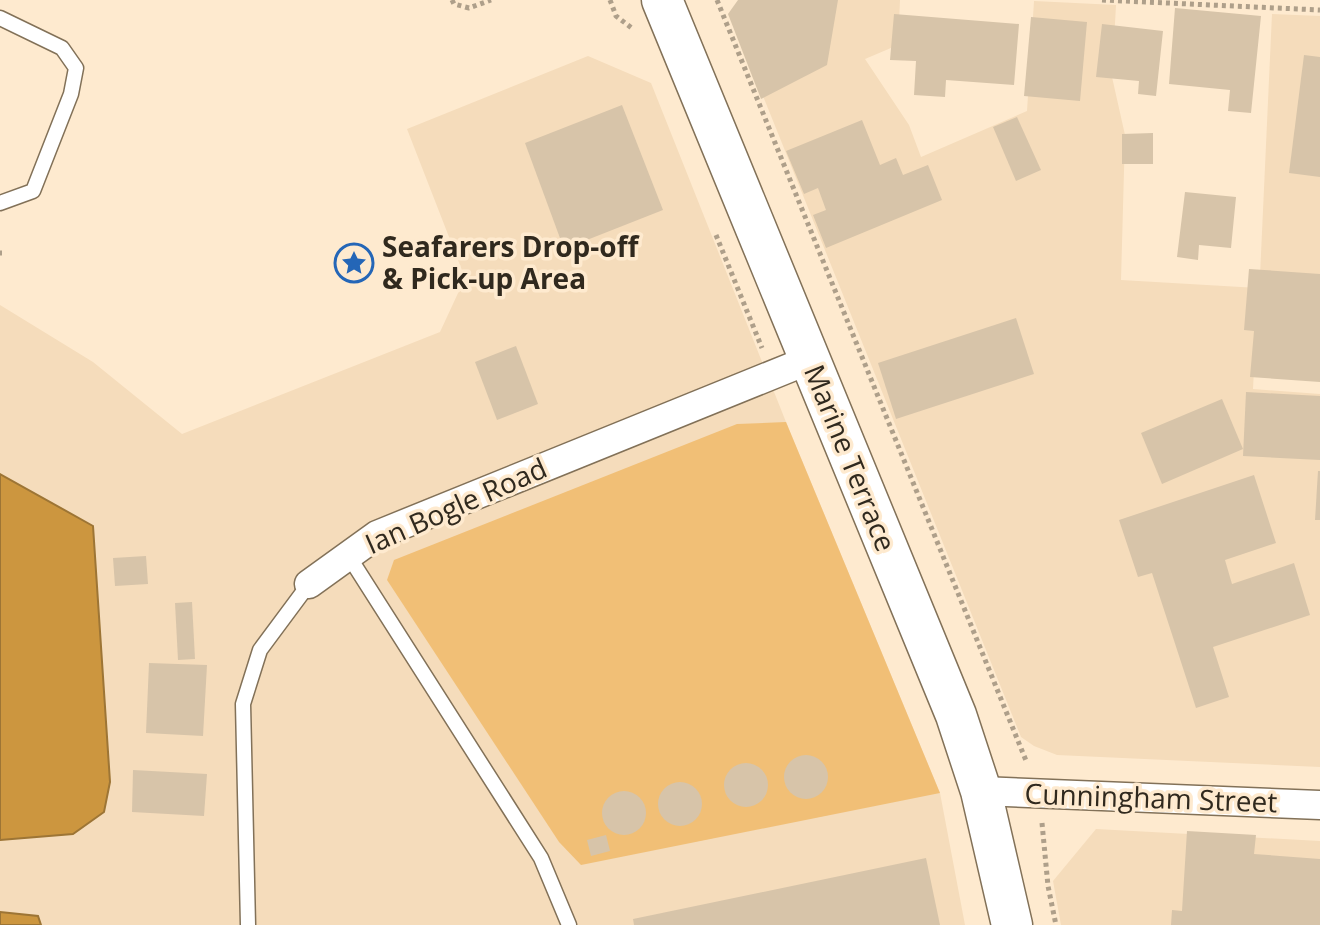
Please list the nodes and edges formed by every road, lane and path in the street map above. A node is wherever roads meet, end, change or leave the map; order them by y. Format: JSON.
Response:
{"nodes":[{"id":1,"x":452,"y":0,"type":"edge"},
{"id":2,"x":491,"y":0,"type":"edge"},
{"id":3,"x":610,"y":0,"type":"edge"},
{"id":4,"x":662,"y":0,"type":"edge"},
{"id":5,"x":717,"y":0,"type":"edge"},
{"id":6,"x":1102,"y":0,"type":"edge"},
{"id":7,"x":1320,"y":10,"type":"edge"},
{"id":8,"x":0,"y":18,"type":"edge"},
{"id":9,"x":638,"y":43,"type":"dead end"},
{"id":10,"x":0,"y":203,"type":"edge"},
{"id":11,"x":715,"y":231,"type":"dead end"},
{"id":12,"x":756,"y":332,"type":"dead end"},
{"id":13,"x":809,"y":360,"type":"junction"},
{"id":14,"x":348,"y":555,"type":"junction"},
{"id":15,"x":309,"y":584,"type":"joint"},
{"id":16,"x":1024,"y":756,"type":"dead end"},
{"id":17,"x":981,"y":791,"type":"junction"},
{"id":18,"x":1320,"y":805,"type":"edge"},
{"id":19,"x":1042,"y":826,"type":"dead end"},
{"id":20,"x":248,"y":925,"type":"edge"},
{"id":21,"x":569,"y":925,"type":"edge"},
{"id":22,"x":1012,"y":925,"type":"edge"},
{"id":23,"x":1056,"y":925,"type":"edge"}],
"edges":[{"from":1,"to":2,"type":"path"},
{"from":3,"to":9,"type":"path"},
{"from":4,"to":13,"type":"main road","name":"Marine Terrace"},
{"from":5,"to":16,"type":"path"},
{"from":6,"to":7,"type":"path"},
{"from":8,"to":10,"type":"lane"},
{"from":11,"to":12,"type":"path"},
{"from":13,"to":14,"type":"street","name":"Ian Bogle Road"},
{"from":13,"to":17,"type":"main road","name":"Marine Terrace"},
{"from":14,"to":15,"type":"street","name":"Ian Bogle Road"},
{"from":14,"to":21,"type":"lane"},
{"from":15,"to":20,"type":"lane","name":"Ian Bogle Road"},
{"from":17,"to":18,"type":"street","name":"Cunningham Street"},
{"from":17,"to":22,"type":"main road","name":"Marine Terrace"},
{"from":19,"to":23,"type":"path"}]}
